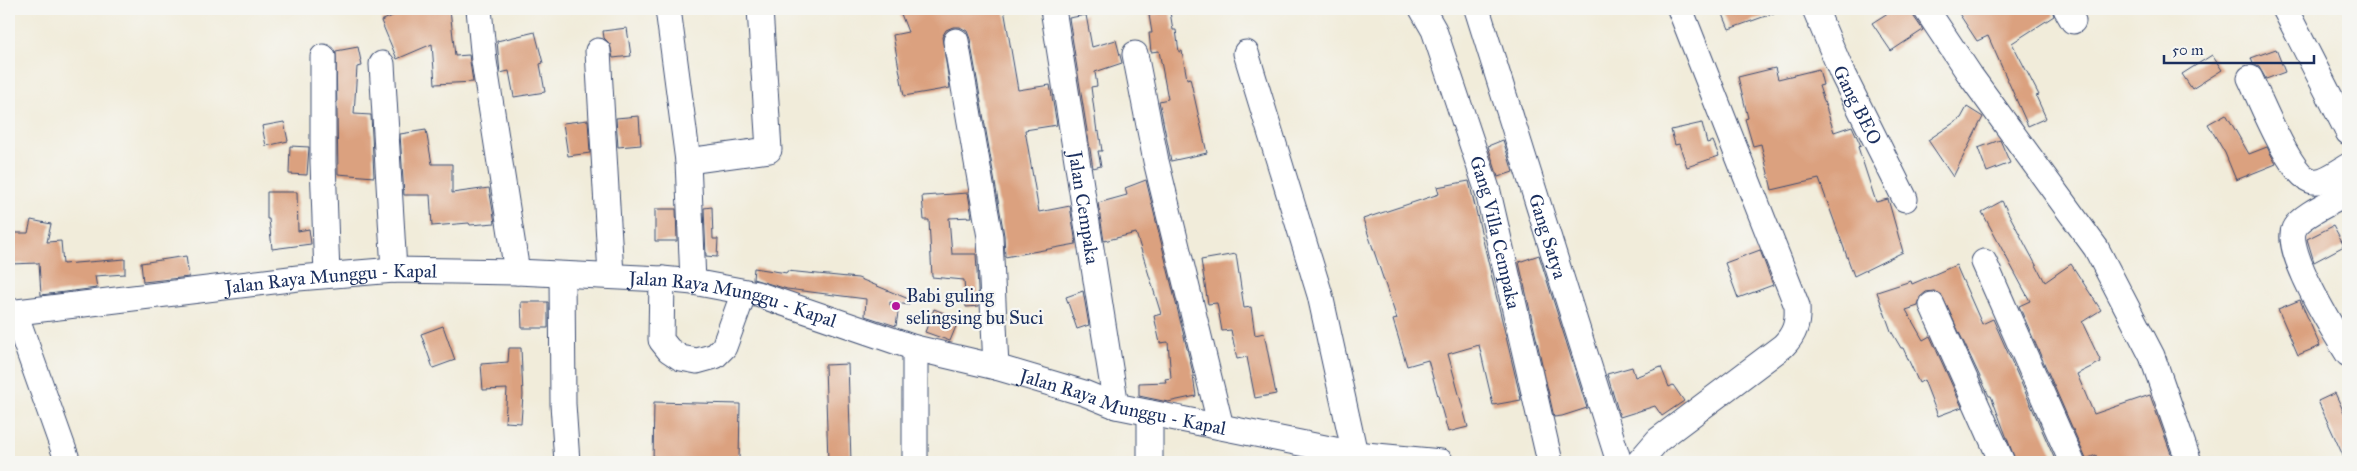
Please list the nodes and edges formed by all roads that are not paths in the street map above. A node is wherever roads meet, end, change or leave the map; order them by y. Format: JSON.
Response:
{"nodes":[{"id":1,"x":479,"y":9,"type":"edge"},
{"id":2,"x":668,"y":9,"type":"edge"},
{"id":3,"x":760,"y":9,"type":"edge"},
{"id":4,"x":1053,"y":9,"type":"edge"},
{"id":5,"x":1422,"y":9,"type":"edge"},
{"id":6,"x":1477,"y":9,"type":"edge"},
{"id":7,"x":1680,"y":9,"type":"edge"},
{"id":8,"x":1815,"y":9,"type":"edge"},
{"id":9,"x":1926,"y":9,"type":"edge"},
{"id":10,"x":2285,"y":9,"type":"edge"},
{"id":11,"x":956,"y":41,"type":"dead end"},
{"id":12,"x":598,"y":51,"type":"dead end"},
{"id":13,"x":1246,"y":53,"type":"dead end"},
{"id":14,"x":1135,"y":54,"type":"dead end"},
{"id":15,"x":323,"y":57,"type":"dead end"},
{"id":16,"x":382,"y":64,"type":"dead end"},
{"id":17,"x":2250,"y":78,"type":"dead end"},
{"id":18,"x":2348,"y":132,"type":"edge"},
{"id":19,"x":688,"y":161,"type":"junction"},
{"id":20,"x":2348,"y":166,"type":"edge"},
{"id":21,"x":2348,"y":194,"type":"edge"},
{"id":22,"x":1905,"y":199,"type":"dead end"},
{"id":23,"x":1984,"y":262,"type":"dead end"},
{"id":24,"x":394,"y":270,"type":"junction"},
{"id":25,"x":517,"y":272,"type":"junction"},
{"id":26,"x":326,"y":275,"type":"junction"},
{"id":27,"x":562,"y":275,"type":"junction"},
{"id":28,"x":611,"y":275,"type":"junction"},
{"id":29,"x":662,"y":279,"type":"junction"},
{"id":30,"x":693,"y":282,"type":"junction"},
{"id":31,"x":744,"y":292,"type":"junction"},
{"id":32,"x":1932,"y":305,"type":"dead end"},
{"id":33,"x":12,"y":313,"type":"edge"},
{"id":34,"x":915,"y":348,"type":"junction"},
{"id":35,"x":2348,"y":354,"type":"edge"},
{"id":36,"x":996,"y":367,"type":"junction"},
{"id":37,"x":1116,"y":406,"type":"junction"},
{"id":38,"x":1150,"y":413,"type":"junction"},
{"id":39,"x":1221,"y":427,"type":"junction"},
{"id":40,"x":1355,"y":454,"type":"junction"},
{"id":41,"x":68,"y":462,"type":"edge"},
{"id":42,"x":567,"y":462,"type":"edge"},
{"id":43,"x":915,"y":462,"type":"edge"},
{"id":44,"x":1150,"y":462,"type":"edge"},
{"id":45,"x":1441,"y":462,"type":"edge"},
{"id":46,"x":1550,"y":462,"type":"edge"},
{"id":47,"x":1620,"y":462,"type":"edge"},
{"id":48,"x":1639,"y":462,"type":"edge"},
{"id":49,"x":2002,"y":462,"type":"edge"},
{"id":50,"x":2072,"y":462,"type":"edge"},
{"id":51,"x":2190,"y":462,"type":"edge"}],
"edges":[{"from":1,"to":25,"type":"street"},
{"from":2,"to":19,"type":"street"},
{"from":3,"to":19,"type":"street"},
{"from":4,"to":37,"type":"street","name":"Jalan Cempaka"},
{"from":5,"to":46,"type":"street","name":"Gang Villa Cempaka"},
{"from":6,"to":47,"type":"street","name":"Gang Satya"},
{"from":7,"to":48,"type":"street"},
{"from":8,"to":22,"type":"street","name":"Gang BEO"},
{"from":9,"to":51,"type":"street"},
{"from":10,"to":18,"type":"street"},
{"from":11,"to":36,"type":"street"},
{"from":12,"to":28,"type":"street"},
{"from":13,"to":40,"type":"street"},
{"from":14,"to":39,"type":"street"},
{"from":15,"to":26,"type":"street"},
{"from":16,"to":24,"type":"street"},
{"from":17,"to":20,"type":"street"},
{"from":19,"to":30,"type":"street"},
{"from":21,"to":35,"type":"street"},
{"from":23,"to":50,"type":"street"},
{"from":24,"to":25,"type":"street","name":"Jalan Raya Munggu - Kapal"},
{"from":24,"to":26,"type":"street","name":"Jalan Raya Munggu - Kapal"},
{"from":25,"to":27,"type":"street","name":"Jalan Raya Munggu - Kapal"},
{"from":26,"to":33,"type":"street","name":"Jalan Raya Munggu - Kapal"},
{"from":27,"to":28,"type":"street","name":"Jalan Raya Munggu - Kapal"},
{"from":27,"to":42,"type":"street"},
{"from":28,"to":29,"type":"street","name":"Jalan Raya Munggu - Kapal"},
{"from":29,"to":30,"type":"street","name":"Jalan Raya Munggu - Kapal"},
{"from":29,"to":31,"type":"street"},
{"from":30,"to":31,"type":"street","name":"Jalan Raya Munggu - Kapal"},
{"from":31,"to":34,"type":"street","name":"Jalan Raya Munggu - Kapal"},
{"from":32,"to":49,"type":"street"},
{"from":33,"to":41,"type":"street"},
{"from":34,"to":36,"type":"street","name":"Jalan Raya Munggu - Kapal"},
{"from":34,"to":43,"type":"street"},
{"from":36,"to":37,"type":"street","name":"Jalan Raya Munggu - Kapal"},
{"from":37,"to":38,"type":"street","name":"Jalan Raya Munggu - Kapal"},
{"from":38,"to":39,"type":"street","name":"Jalan Raya Munggu - Kapal"},
{"from":38,"to":44,"type":"street"},
{"from":39,"to":40,"type":"street","name":"Jalan Raya Munggu - Kapal"},
{"from":40,"to":45,"type":"street","name":"Jalan Raya Munggu - Kapal"}]}
